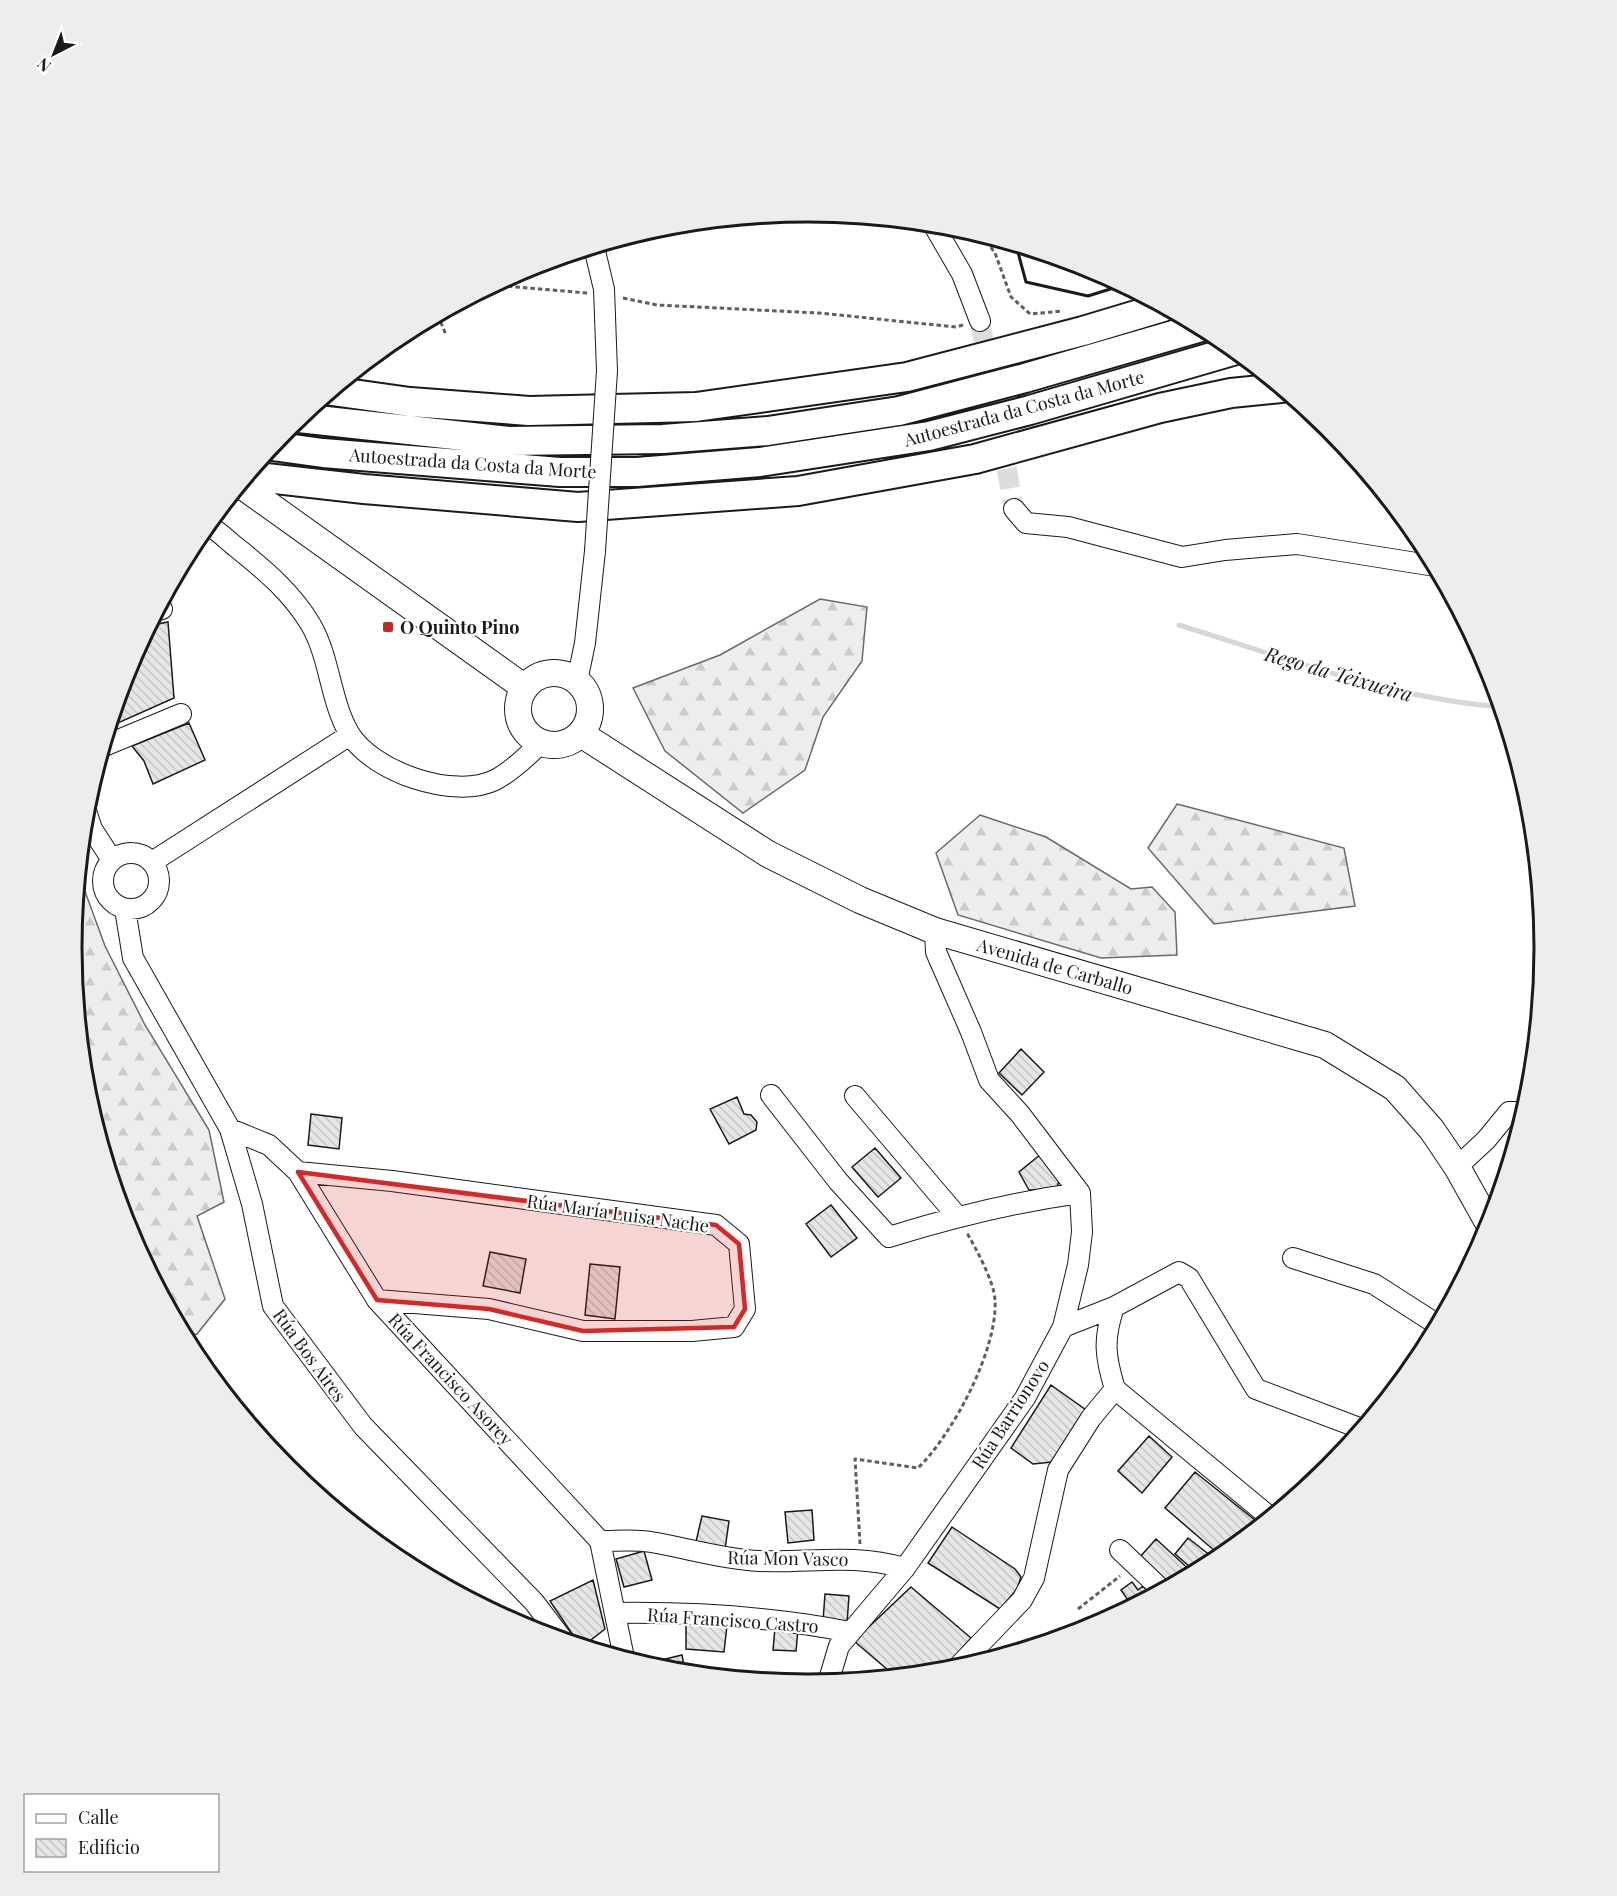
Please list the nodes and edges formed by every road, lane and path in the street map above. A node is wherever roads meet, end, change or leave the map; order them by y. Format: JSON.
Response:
{"nodes":[{"id":1,"x":939,"y":234,"type":"edge"},
{"id":2,"x":990,"y":245,"type":"edge"},
{"id":3,"x":596,"y":255,"type":"edge"},
{"id":4,"x":510,"y":286,"type":"edge"},
{"id":5,"x":604,"y":294,"type":"junction"},
{"id":6,"x":1070,"y":310,"type":"dead end"},
{"id":7,"x":1154,"y":310,"type":"edge"},
{"id":8,"x":980,"y":321,"type":"joint"},
{"id":9,"x":441,"y":322,"type":"edge"},
{"id":10,"x":1190,"y":330,"type":"edge"},
{"id":11,"x":446,"y":335,"type":"dead end"},
{"id":12,"x":1225,"y":353,"type":"edge"},
{"id":13,"x":1271,"y":389,"type":"edge"},
{"id":14,"x":342,"y":392,"type":"edge"},
{"id":15,"x":312,"y":419,"type":"edge"},
{"id":16,"x":283,"y":448,"type":"edge"},
{"id":17,"x":257,"y":477,"type":"edge"},
{"id":18,"x":247,"y":489,"type":"edge"},
{"id":19,"x":1014,"y":509,"type":"dead end"},
{"id":20,"x":215,"y":531,"type":"edge"},
{"id":21,"x":1424,"y":564,"type":"edge"},
{"id":22,"x":577,"y":681,"type":"junction"},
{"id":23,"x":525,"y":688,"type":"junction"},
{"id":24,"x":181,"y":714,"type":"dead end"},
{"id":25,"x":581,"y":734,"type":"junction"},
{"id":26,"x":350,"y":735,"type":"junction"},
{"id":27,"x":112,"y":742,"type":"edge"},
{"id":28,"x":542,"y":743,"type":"junction"},
{"id":29,"x":92,"y":830,"type":"edge"},
{"id":30,"x":112,"y":860,"type":"junction"},
{"id":31,"x":152,"y":862,"type":"junction"},
{"id":32,"x":125,"y":909,"type":"junction"},
{"id":33,"x":935,"y":931,"type":"junction"},
{"id":34,"x":771,"y":1095,"type":"dead end"},
{"id":35,"x":855,"y":1096,"type":"dead end"},
{"id":36,"x":1516,"y":1112,"type":"edge"},
{"id":37,"x":230,"y":1129,"type":"junction"},
{"id":38,"x":1457,"y":1167,"type":"junction"},
{"id":39,"x":298,"y":1172,"type":"junction"},
{"id":40,"x":1080,"y":1193,"type":"junction"},
{"id":41,"x":1483,"y":1214,"type":"edge"},
{"id":42,"x":957,"y":1216,"type":"junction"},
{"id":43,"x":1293,"y":1258,"type":"dead end"},
{"id":44,"x":377,"y":1300,"type":"junction"},
{"id":45,"x":1114,"y":1307,"type":"junction"},
{"id":46,"x":1431,"y":1320,"type":"edge"},
{"id":47,"x":1063,"y":1327,"type":"junction"},
{"id":48,"x":1115,"y":1389,"type":"junction"},
{"id":49,"x":1355,"y":1426,"type":"edge"},
{"id":50,"x":1264,"y":1512,"type":"edge"},
{"id":51,"x":600,"y":1541,"type":"junction"},
{"id":52,"x":1120,"y":1550,"type":"dead end"},
{"id":53,"x":861,"y":1559,"type":"junction"},
{"id":54,"x":905,"y":1568,"type":"junction"},
{"id":55,"x":1127,"y":1571,"type":"dead end"},
{"id":56,"x":1157,"y":1585,"type":"edge"},
{"id":57,"x":1078,"y":1609,"type":"dead end"},
{"id":58,"x":616,"y":1613,"type":"junction"},
{"id":59,"x":554,"y":1627,"type":"edge"},
{"id":60,"x":850,"y":1632,"type":"junction"},
{"id":61,"x":622,"y":1649,"type":"edge"},
{"id":62,"x":969,"y":1655,"type":"edge"},
{"id":63,"x":831,"y":1673,"type":"edge"}],
"edges":[{"from":1,"to":8,"type":"street"},
{"from":2,"to":6,"type":"path"},
{"from":3,"to":5,"type":"street"},
{"from":4,"to":5,"type":"path"},
{"from":5,"to":8,"type":"path"},
{"from":5,"to":22,"type":"street","bridge":true},
{"from":7,"to":14,"type":"highway"},
{"from":9,"to":11,"type":"path"},
{"from":10,"to":15,"type":"highway","name":"Autoestrada da Costa da Morte"},
{"from":12,"to":16,"type":"highway","name":"Autoestrada da Costa da Morte"},
{"from":13,"to":17,"type":"highway"},
{"from":18,"to":23,"type":"main road"},
{"from":19,"to":21,"type":"street"},
{"from":20,"to":26,"type":"street"},
{"from":22,"to":23,"type":"main road"},
{"from":22,"to":25,"type":"main road"},
{"from":23,"to":28,"type":"main road"},
{"from":24,"to":27,"type":"street"},
{"from":25,"to":28,"type":"main road"},
{"from":25,"to":33,"type":"main road","name":"Avenida de Carballo"},
{"from":26,"to":28,"type":"street"},
{"from":26,"to":31,"type":"street"},
{"from":29,"to":30,"type":"street"},
{"from":30,"to":31,"type":"street"},
{"from":30,"to":32,"type":"street"},
{"from":31,"to":32,"type":"street"},
{"from":32,"to":37,"type":"street","name":"Rúa Bos Aires"},
{"from":33,"to":38,"type":"main road","name":"Avenida de Carballo"},
{"from":33,"to":40,"type":"street"},
{"from":34,"to":42,"type":"street"},
{"from":35,"to":42,"type":"street"},
{"from":36,"to":38,"type":"street"},
{"from":37,"to":39,"type":"street","name":"Rúa Francisco Asorey"},
{"from":37,"to":59,"type":"street","name":"Rúa Bos Aires"},
{"from":38,"to":41,"type":"main road","name":"Avenida de Carballo"},
{"from":39,"to":44,"type":"street","name":"Rúa Francisco Asorey"},
{"from":39,"to":44,"type":"street","name":"Rúa María Luisa Nache"},
{"from":40,"to":42,"type":"street"},
{"from":40,"to":47,"type":"street","name":"Rúa Barrionovo"},
{"from":42,"to":53,"type":"path"},
{"from":43,"to":46,"type":"street"},
{"from":44,"to":51,"type":"street","name":"Rúa Francisco Asorey"},
{"from":45,"to":47,"type":"street"},
{"from":45,"to":48,"type":"street"},
{"from":45,"to":49,"type":"street"},
{"from":47,"to":54,"type":"street","name":"Rúa Barrionovo"},
{"from":48,"to":50,"type":"street"},
{"from":48,"to":62,"type":"street"},
{"from":51,"to":53,"type":"street","name":"Rúa Mon Vasco"},
{"from":51,"to":58,"type":"street"},
{"from":52,"to":56,"type":"street"},
{"from":53,"to":54,"type":"street","name":"Rúa Mon Vasco"},
{"from":54,"to":60,"type":"street","name":"Rúa Barrionovo"},
{"from":55,"to":57,"type":"path"},
{"from":58,"to":60,"type":"street","name":"Rúa Francisco Castro"},
{"from":58,"to":61,"type":"street"},
{"from":60,"to":63,"type":"street","name":"Rúa Barrionovo"}]}
